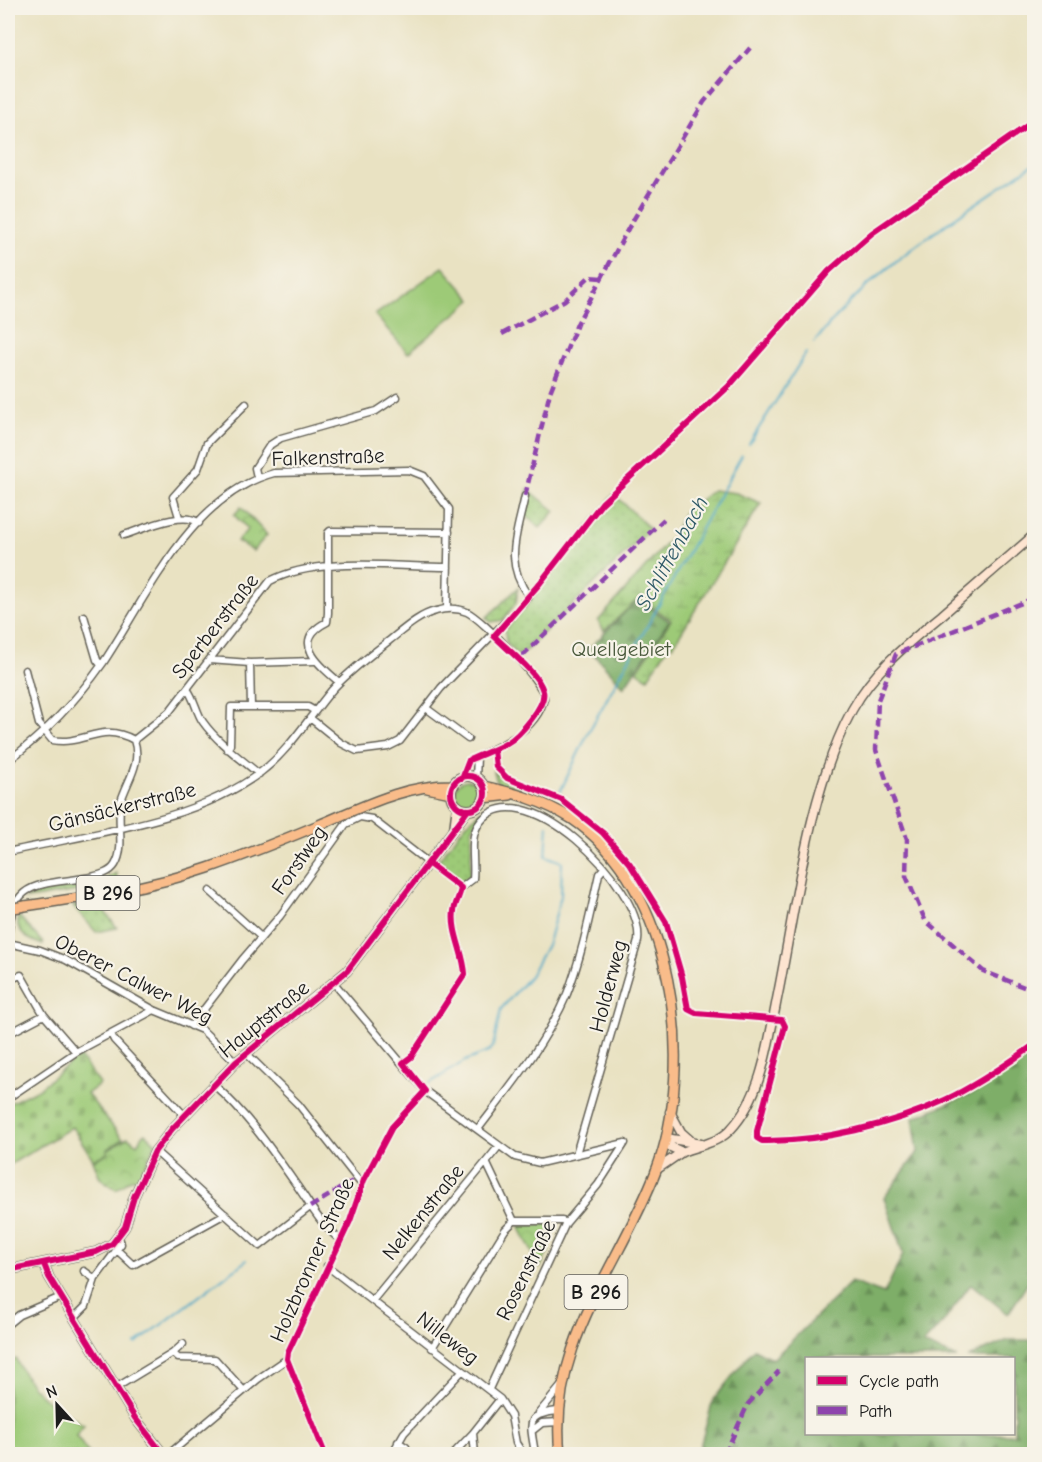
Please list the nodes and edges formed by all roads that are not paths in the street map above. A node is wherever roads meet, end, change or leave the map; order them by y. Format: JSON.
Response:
{"nodes":[{"id":1,"x":397,"y":397,"type":"dead end"},
{"id":2,"x":246,"y":404,"type":"dead end"},
{"id":3,"x":257,"y":477,"type":"junction"},
{"id":4,"x":525,"y":496,"type":"dead end"},
{"id":5,"x":179,"y":518,"type":"junction"},
{"id":6,"x":199,"y":524,"type":"junction"},
{"id":7,"x":449,"y":532,"type":"junction"},
{"id":8,"x":124,"y":535,"type":"dead end"},
{"id":9,"x":1035,"y":535,"type":"edge"},
{"id":10,"x":328,"y":566,"type":"junction"},
{"id":11,"x":448,"y":567,"type":"junction"},
{"id":12,"x":447,"y":609,"type":"junction"},
{"id":13,"x":84,"y":616,"type":"dead end"},
{"id":14,"x":494,"y":636,"type":"junction"},
{"id":15,"x":209,"y":660,"type":"junction"},
{"id":16,"x":314,"y":661,"type":"junction"},
{"id":17,"x":250,"y":663,"type":"junction"},
{"id":18,"x":101,"y":665,"type":"junction"},
{"id":19,"x":25,"y":670,"type":"dead end"},
{"id":20,"x":339,"y":682,"type":"junction"},
{"id":21,"x":187,"y":688,"type":"junction"},
{"id":22,"x":250,"y":707,"type":"junction"},
{"id":23,"x":426,"y":708,"type":"junction"},
{"id":24,"x":315,"y":711,"type":"junction"},
{"id":25,"x":310,"y":718,"type":"junction"},
{"id":26,"x":43,"y":733,"type":"junction"},
{"id":27,"x":468,"y":739,"type":"dead end"},
{"id":28,"x":134,"y":740,"type":"junction"},
{"id":29,"x":227,"y":748,"type":"junction"},
{"id":30,"x":477,"y":757,"type":"junction"},
{"id":31,"x":8,"y":761,"type":"edge"},
{"id":32,"x":259,"y":774,"type":"junction"},
{"id":33,"x":462,"y":778,"type":"junction"},
{"id":34,"x":480,"y":782,"type":"junction"},
{"id":35,"x":452,"y":789,"type":"junction"},
{"id":36,"x":518,"y":793,"type":"junction"},
{"id":37,"x":484,"y":798,"type":"junction"},
{"id":38,"x":457,"y":806,"type":"junction"},
{"id":39,"x":468,"y":810,"type":"junction"},
{"id":40,"x":119,"y":827,"type":"junction"},
{"id":41,"x":454,"y":829,"type":"junction"},
{"id":42,"x":8,"y":852,"type":"edge"},
{"id":43,"x":429,"y":864,"type":"junction"},
{"id":44,"x":604,"y":868,"type":"junction"},
{"id":45,"x":461,"y":888,"type":"junction"},
{"id":46,"x":210,"y":891,"type":"dead end"},
{"id":47,"x":8,"y":909,"type":"edge"},
{"id":48,"x":261,"y":937,"type":"junction"},
{"id":49,"x":8,"y":943,"type":"edge"},
{"id":50,"x":8,"y":980,"type":"edge"},
{"id":51,"x":334,"y":983,"type":"junction"},
{"id":52,"x":154,"y":1010,"type":"junction"},
{"id":53,"x":44,"y":1015,"type":"junction"},
{"id":54,"x":191,"y":1026,"type":"junction"},
{"id":55,"x":8,"y":1034,"type":"edge"},
{"id":56,"x":111,"y":1034,"type":"junction"},
{"id":57,"x":76,"y":1052,"type":"junction"},
{"id":58,"x":246,"y":1053,"type":"junction"},
{"id":59,"x":236,"y":1062,"type":"junction"},
{"id":60,"x":403,"y":1063,"type":"junction"},
{"id":61,"x":213,"y":1084,"type":"junction"},
{"id":62,"x":425,"y":1091,"type":"junction"},
{"id":63,"x":8,"y":1098,"type":"edge"},
{"id":64,"x":670,"y":1112,"type":"junction"},
{"id":65,"x":184,"y":1115,"type":"junction"},
{"id":66,"x":479,"y":1128,"type":"junction"},
{"id":67,"x":666,"y":1138,"type":"junction"},
{"id":68,"x":691,"y":1140,"type":"junction"},
{"id":69,"x":702,"y":1144,"type":"junction"},
{"id":70,"x":499,"y":1146,"type":"junction"},
{"id":71,"x":155,"y":1151,"type":"junction"},
{"id":72,"x":682,"y":1152,"type":"junction"},
{"id":73,"x":576,"y":1154,"type":"junction"},
{"id":74,"x":486,"y":1162,"type":"junction"},
{"id":75,"x":657,"y":1170,"type":"junction"},
{"id":76,"x":362,"y":1185,"type":"junction"},
{"id":77,"x":309,"y":1207,"type":"junction"},
{"id":78,"x":225,"y":1214,"type":"junction"},
{"id":79,"x":514,"y":1221,"type":"junction"},
{"id":80,"x":566,"y":1223,"type":"junction"},
{"id":81,"x":119,"y":1237,"type":"junction"},
{"id":82,"x":340,"y":1240,"type":"junction"},
{"id":83,"x":117,"y":1250,"type":"junction"},
{"id":84,"x":44,"y":1264,"type":"junction"},
{"id":85,"x":327,"y":1266,"type":"junction"},
{"id":86,"x":8,"y":1270,"type":"edge"},
{"id":87,"x":84,"y":1271,"type":"dead end"},
{"id":88,"x":95,"y":1279,"type":"junction"},
{"id":89,"x":61,"y":1297,"type":"junction"},
{"id":90,"x":373,"y":1300,"type":"junction"},
{"id":91,"x":75,"y":1317,"type":"junction"},
{"id":92,"x":8,"y":1324,"type":"edge"},
{"id":93,"x":183,"y":1344,"type":"dead end"},
{"id":94,"x":432,"y":1348,"type":"junction"},
{"id":95,"x":173,"y":1353,"type":"junction"},
{"id":96,"x":287,"y":1359,"type":"junction"},
{"id":97,"x":462,"y":1371,"type":"junction"},
{"id":98,"x":563,"y":1384,"type":"junction"},
{"id":99,"x":117,"y":1387,"type":"junction"},
{"id":100,"x":489,"y":1389,"type":"junction"},
{"id":101,"x":244,"y":1391,"type":"junction"},
{"id":102,"x":500,"y":1399,"type":"junction"},
{"id":103,"x":560,"y":1411,"type":"junction"},
{"id":104,"x":539,"y":1413,"type":"junction"},
{"id":105,"x":559,"y":1422,"type":"junction"},
{"id":106,"x":532,"y":1432,"type":"junction"},
{"id":107,"x":473,"y":1433,"type":"junction"},
{"id":108,"x":398,"y":1442,"type":"junction"},
{"id":109,"x":534,"y":1454,"type":"edge"},
{"id":110,"x":163,"y":1455,"type":"edge"},
{"id":111,"x":168,"y":1455,"type":"edge"},
{"id":112,"x":325,"y":1455,"type":"edge"},
{"id":113,"x":393,"y":1455,"type":"edge"},
{"id":114,"x":403,"y":1455,"type":"edge"},
{"id":115,"x":453,"y":1455,"type":"edge"},
{"id":116,"x":475,"y":1455,"type":"edge"},
{"id":117,"x":523,"y":1455,"type":"edge"},
{"id":118,"x":560,"y":1455,"type":"edge"}],
"edges":[{"from":1,"to":3,"type":"street"},
{"from":2,"to":5,"type":"street"},
{"from":3,"to":6,"type":"street","name":"Falkenstraße"},
{"from":3,"to":7,"type":"street","name":"Falkenstraße"},
{"from":4,"to":14,"type":"street"},
{"from":5,"to":6,"type":"street"},
{"from":5,"to":8,"type":"street"},
{"from":6,"to":18,"type":"street","name":"Falkenstraße"},
{"from":7,"to":10,"type":"street"},
{"from":7,"to":11,"type":"street","name":"Falkenstraße"},
{"from":9,"to":69,"type":"street"},
{"from":10,"to":11,"type":"street","name":"Sperberstraße"},
{"from":10,"to":15,"type":"street","name":"Sperberstraße"},
{"from":10,"to":16,"type":"street"},
{"from":11,"to":12,"type":"street","name":"Falkenstraße"},
{"from":12,"to":14,"type":"street"},
{"from":12,"to":20,"type":"street","name":"Gänsäckerstraße"},
{"from":13,"to":18,"type":"street"},
{"from":14,"to":23,"type":"street"},
{"from":14,"to":30,"type":"street"},
{"from":15,"to":17,"type":"street"},
{"from":15,"to":21,"type":"street","name":"Sperberstraße"},
{"from":16,"to":17,"type":"street"},
{"from":16,"to":20,"type":"street"},
{"from":17,"to":22,"type":"street"},
{"from":18,"to":26,"type":"street","name":"Falkenstraße"},
{"from":19,"to":26,"type":"street"},
{"from":20,"to":24,"type":"street","name":"Gänsäckerstraße"},
{"from":21,"to":28,"type":"street","name":"Sperberstraße"},
{"from":21,"to":29,"type":"street"},
{"from":22,"to":24,"type":"street"},
{"from":22,"to":29,"type":"street"},
{"from":23,"to":25,"type":"street"},
{"from":23,"to":27,"type":"street"},
{"from":24,"to":25,"type":"street","name":"Gänsäckerstraße"},
{"from":25,"to":32,"type":"street","name":"Gänsäckerstraße"},
{"from":26,"to":28,"type":"street"},
{"from":26,"to":31,"type":"street","name":"Falkenstraße"},
{"from":28,"to":40,"type":"street"},
{"from":29,"to":32,"type":"street"},
{"from":30,"to":33,"type":"street"},
{"from":30,"to":34,"type":"street"},
{"from":32,"to":40,"type":"street","name":"Gänsäckerstraße"},
{"from":33,"to":34,"type":"main road","number":"B 296"},
{"from":33,"to":35,"type":"main road"},
{"from":34,"to":36,"type":"main road","number":"B 296"},
{"from":34,"to":37,"type":"main road"},
{"from":35,"to":38,"type":"main road"},
{"from":35,"to":47,"type":"main road","number":"B 296","bridge":true},
{"from":36,"to":37,"type":"main road"},
{"from":36,"to":64,"type":"main road","number":"B 296"},
{"from":37,"to":39,"type":"main road"},
{"from":38,"to":39,"type":"main road"},
{"from":38,"to":41,"type":"street","name":"Hauptstraße"},
{"from":39,"to":41,"type":"street","name":"Hauptstraße"},
{"from":40,"to":42,"type":"street","name":"Gänsäckerstraße"},
{"from":40,"to":49,"type":"street"},
{"from":41,"to":43,"type":"street","name":"Hauptstraße"},
{"from":43,"to":45,"type":"street","name":"Forstweg"},
{"from":43,"to":48,"type":"street","name":"Forstweg"},
{"from":43,"to":51,"type":"street","name":"Hauptstraße"},
{"from":44,"to":45,"type":"street","name":"Holderweg"},
{"from":44,"to":66,"type":"street"},
{"from":44,"to":73,"type":"street","name":"Holderweg"},
{"from":45,"to":60,"type":"street"},
{"from":46,"to":48,"type":"street"},
{"from":48,"to":54,"type":"street","name":"Forstweg"},
{"from":49,"to":52,"type":"street","name":"Oberer Calwer Weg"},
{"from":50,"to":53,"type":"street"},
{"from":51,"to":58,"type":"street","name":"Hauptstraße"},
{"from":51,"to":60,"type":"street"},
{"from":52,"to":54,"type":"street","name":"Oberer Calwer Weg"},
{"from":52,"to":56,"type":"street"},
{"from":53,"to":55,"type":"street"},
{"from":53,"to":57,"type":"street"},
{"from":54,"to":59,"type":"street","name":"Oberer Calwer Weg"},
{"from":56,"to":57,"type":"street"},
{"from":56,"to":65,"type":"street"},
{"from":57,"to":63,"type":"street"},
{"from":58,"to":59,"type":"street","name":"Hauptstraße"},
{"from":58,"to":76,"type":"street"},
{"from":59,"to":61,"type":"street","name":"Hauptstraße"},
{"from":60,"to":62,"type":"street"},
{"from":61,"to":65,"type":"street","name":"Hauptstraße"},
{"from":61,"to":77,"type":"street"},
{"from":62,"to":66,"type":"street"},
{"from":62,"to":76,"type":"street","name":"Holzbronner Straße"},
{"from":64,"to":67,"type":"main road","number":"B 296"},
{"from":64,"to":68,"type":"street"},
{"from":65,"to":71,"type":"street","name":"Hauptstraße"},
{"from":66,"to":70,"type":"street"},
{"from":67,"to":68,"type":"street"},
{"from":67,"to":72,"type":"street"},
{"from":67,"to":75,"type":"main road","number":"B 296"},
{"from":68,"to":69,"type":"street"},
{"from":69,"to":72,"type":"street"},
{"from":70,"to":73,"type":"street"},
{"from":70,"to":74,"type":"street","name":"Nelkenstraße"},
{"from":71,"to":78,"type":"street"},
{"from":71,"to":81,"type":"street","name":"Hauptstraße"},
{"from":72,"to":75,"type":"street"},
{"from":73,"to":80,"type":"street","name":"Rosenstraße"},
{"from":74,"to":79,"type":"street"},
{"from":74,"to":90,"type":"street","name":"Nelkenstraße"},
{"from":75,"to":98,"type":"main road","number":"B 296"},
{"from":76,"to":82,"type":"street","name":"Holzbronner Straße"},
{"from":77,"to":78,"type":"street"},
{"from":77,"to":82,"type":"street"},
{"from":78,"to":83,"type":"street"},
{"from":79,"to":80,"type":"street"},
{"from":79,"to":94,"type":"street"},
{"from":80,"to":100,"type":"street","name":"Rosenstraße"},
{"from":81,"to":83,"type":"street","name":"Hauptstraße"},
{"from":81,"to":84,"type":"street"},
{"from":82,"to":85,"type":"street","name":"Holzbronner Straße"},
{"from":83,"to":88,"type":"street","name":"Hauptstraße"},
{"from":84,"to":86,"type":"street"},
{"from":84,"to":89,"type":"street"},
{"from":85,"to":90,"type":"street","name":"Nilleweg"},
{"from":85,"to":96,"type":"street","name":"Holzbronner Straße"},
{"from":87,"to":88,"type":"street"},
{"from":88,"to":91,"type":"street","name":"Hauptstraße"},
{"from":89,"to":91,"type":"street"},
{"from":89,"to":92,"type":"street"},
{"from":90,"to":94,"type":"street","name":"Nilleweg"},
{"from":91,"to":99,"type":"street"},
{"from":93,"to":95,"type":"street"},
{"from":94,"to":97,"type":"street","name":"Nilleweg"},
{"from":95,"to":99,"type":"street"},
{"from":95,"to":101,"type":"street"},
{"from":96,"to":101,"type":"street"},
{"from":96,"to":112,"type":"street","name":"Holzbronner Straße"},
{"from":97,"to":100,"type":"street","name":"Nilleweg"},
{"from":97,"to":108,"type":"street"},
{"from":98,"to":103,"type":"main road","number":"B 296"},
{"from":98,"to":104,"type":"street"},
{"from":99,"to":110,"type":"street"},
{"from":100,"to":102,"type":"street","name":"Nilleweg"},
{"from":101,"to":111,"type":"street"},
{"from":102,"to":107,"type":"street"},
{"from":102,"to":117,"type":"street","name":"Nilleweg"},
{"from":103,"to":104,"type":"street"},
{"from":103,"to":105,"type":"main road","number":"B 296"},
{"from":104,"to":106,"type":"street"},
{"from":105,"to":106,"type":"street"},
{"from":105,"to":118,"type":"main road","number":"B 296"},
{"from":106,"to":109,"type":"street"},
{"from":107,"to":115,"type":"street"},
{"from":107,"to":116,"type":"street"},
{"from":108,"to":113,"type":"street"},
{"from":108,"to":114,"type":"street"}]}
